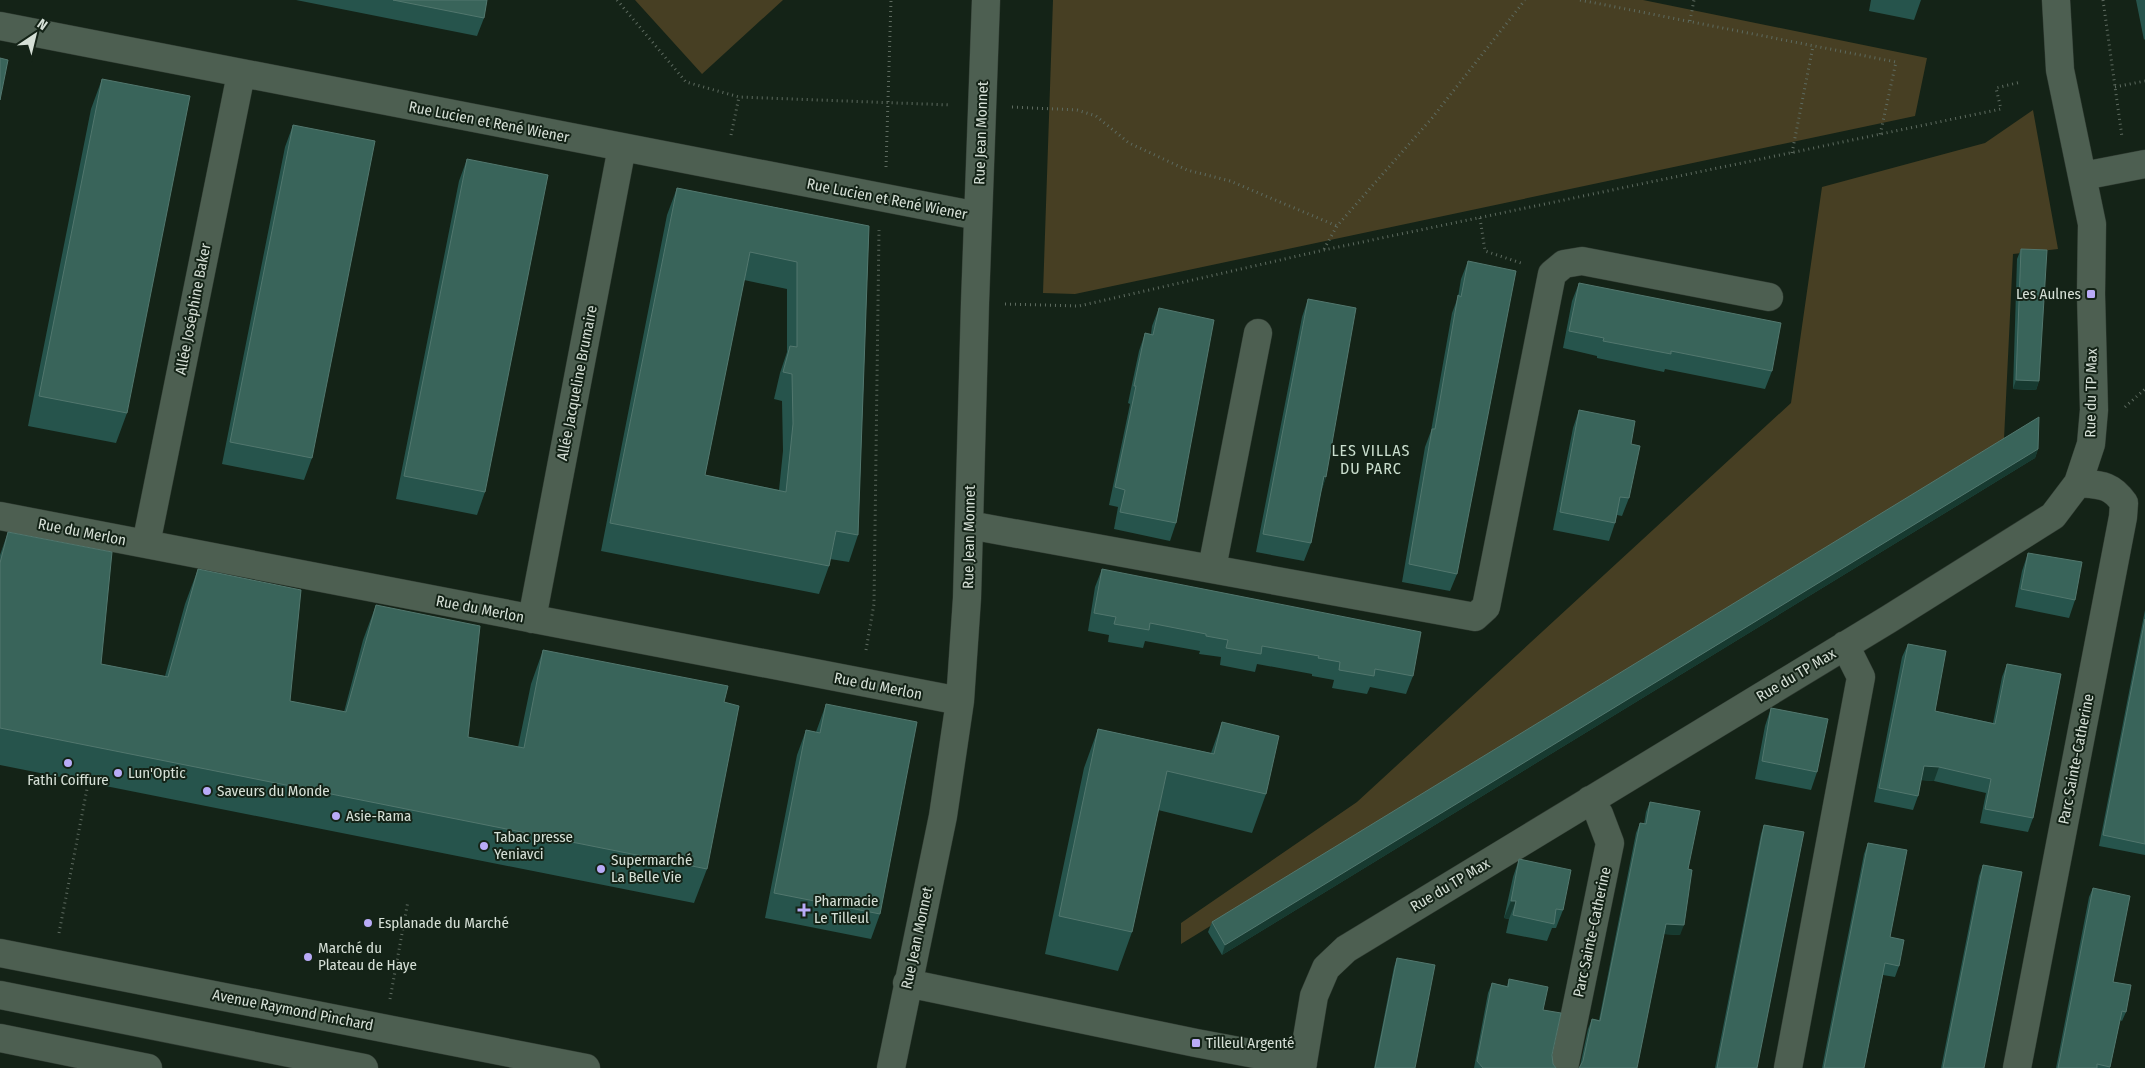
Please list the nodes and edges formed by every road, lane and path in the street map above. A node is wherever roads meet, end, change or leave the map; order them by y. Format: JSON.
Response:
{"nodes":[{"id":1,"x":891,"y":0,"type":"edge"},
{"id":2,"x":986,"y":0,"type":"edge"},
{"id":3,"x":1525,"y":0,"type":"edge"},
{"id":4,"x":1580,"y":0,"type":"edge"},
{"id":5,"x":1694,"y":0,"type":"edge"},
{"id":6,"x":2056,"y":0,"type":"edge"},
{"id":7,"x":2103,"y":0,"type":"edge"},
{"id":8,"x":1690,"y":21,"type":"junction"},
{"id":9,"x":0,"y":26,"type":"edge"},
{"id":10,"x":1813,"y":46,"type":"junction"},
{"id":11,"x":241,"y":74,"type":"junction"},
{"id":12,"x":2145,"y":81,"type":"edge"},
{"id":13,"x":2022,"y":82,"type":"dead end"},
{"id":14,"x":2115,"y":87,"type":"junction"},
{"id":15,"x":739,"y":97,"type":"dead end"},
{"id":16,"x":1880,"y":135,"type":"junction"},
{"id":17,"x":622,"y":147,"type":"junction"},
{"id":18,"x":1792,"y":154,"type":"junction"},
{"id":19,"x":2136,"y":166,"type":"edge"},
{"id":20,"x":725,"y":167,"type":"junction"},
{"id":21,"x":2083,"y":176,"type":"junction"},
{"id":22,"x":879,"y":197,"type":"junction"},
{"id":23,"x":978,"y":216,"type":"junction"},
{"id":24,"x":1480,"y":218,"type":"junction"},
{"id":25,"x":1324,"y":250,"type":"junction"},
{"id":26,"x":1552,"y":274,"type":"junction"},
{"id":27,"x":1769,"y":297,"type":"dead end"},
{"id":28,"x":975,"y":303,"type":"junction"},
{"id":29,"x":1258,"y":333,"type":"dead end"},
{"id":30,"x":2078,"y":483,"type":"junction"},
{"id":31,"x":0,"y":516,"type":"edge"},
{"id":32,"x":969,"y":525,"type":"junction"},
{"id":33,"x":146,"y":544,"type":"junction"},
{"id":34,"x":1212,"y":568,"type":"junction"},
{"id":35,"x":532,"y":619,"type":"junction"},
{"id":36,"x":1845,"y":645,"type":"junction"},
{"id":37,"x":860,"y":682,"type":"junction"},
{"id":38,"x":960,"y":701,"type":"junction"},
{"id":39,"x":87,"y":788,"type":"dead end"},
{"id":40,"x":1590,"y":800,"type":"junction"},
{"id":41,"x":408,"y":901,"type":"dead end"},
{"id":42,"x":0,"y":953,"type":"edge"},
{"id":43,"x":53,"y":964,"type":"junction"},
{"id":44,"x":907,"y":983,"type":"junction"},
{"id":45,"x":0,"y":995,"type":"edge"},
{"id":46,"x":392,"y":1029,"type":"junction"},
{"id":47,"x":0,"y":1038,"type":"edge"},
{"id":48,"x":1302,"y":1065,"type":"edge"},
{"id":49,"x":148,"y":1068,"type":"edge"},
{"id":50,"x":364,"y":1068,"type":"edge"},
{"id":51,"x":586,"y":1068,"type":"edge"},
{"id":52,"x":891,"y":1068,"type":"edge"},
{"id":53,"x":1564,"y":1068,"type":"edge"},
{"id":54,"x":1788,"y":1068,"type":"edge"},
{"id":55,"x":2017,"y":1068,"type":"edge"}],
"edges":[{"from":1,"to":22,"type":"path"},
{"from":2,"to":23,"type":"street","name":"Rue Jean Monnet"},
{"from":3,"to":25,"type":"path"},
{"from":4,"to":8,"type":"path"},
{"from":5,"to":8,"type":"path"},
{"from":6,"to":21,"type":"street","name":"Rue du TP Max"},
{"from":7,"to":14,"type":"path"},
{"from":8,"to":10,"type":"path"},
{"from":9,"to":11,"type":"street","name":"Rue Lucien et René Wiener"},
{"from":10,"to":16,"type":"path"},
{"from":10,"to":18,"type":"path"},
{"from":11,"to":17,"type":"street","name":"Rue Lucien et René Wiener"},
{"from":11,"to":33,"type":"street","name":"Allée Joséphine Baker"},
{"from":12,"to":14,"type":"path"},
{"from":13,"to":16,"type":"path"},
{"from":14,"to":19,"type":"path"},
{"from":15,"to":20,"type":"path"},
{"from":16,"to":18,"type":"path"},
{"from":17,"to":20,"type":"street","name":"Rue Lucien et René Wiener"},
{"from":17,"to":35,"type":"street","name":"Allée Jacqueline Brumaire"},
{"from":18,"to":24,"type":"path"},
{"from":19,"to":21,"type":"street"},
{"from":20,"to":22,"type":"street","name":"Rue Lucien et René Wiener"},
{"from":21,"to":30,"type":"street","name":"Rue du TP Max"},
{"from":22,"to":23,"type":"street","name":"Rue Lucien et René Wiener"},
{"from":22,"to":37,"type":"path"},
{"from":23,"to":28,"type":"street","name":"Rue Jean Monnet"},
{"from":24,"to":25,"type":"path"},
{"from":24,"to":26,"type":"path"},
{"from":25,"to":28,"type":"path"},
{"from":26,"to":27,"type":"street"},
{"from":26,"to":34,"type":"street"},
{"from":28,"to":32,"type":"street","name":"Rue Jean Monnet"},
{"from":29,"to":34,"type":"street"},
{"from":30,"to":36,"type":"street","name":"Rue du TP Max"},
{"from":30,"to":55,"type":"street","name":"Parc Sainte-Catherine"},
{"from":31,"to":33,"type":"street","name":"Rue du Merlon"},
{"from":32,"to":34,"type":"street"},
{"from":32,"to":38,"type":"street","name":"Rue Jean Monnet"},
{"from":33,"to":35,"type":"street","name":"Rue du Merlon"},
{"from":35,"to":37,"type":"street","name":"Rue du Merlon"},
{"from":36,"to":40,"type":"street","name":"Rue du TP Max"},
{"from":36,"to":54,"type":"street"},
{"from":37,"to":38,"type":"street","name":"Rue du Merlon"},
{"from":38,"to":44,"type":"street","name":"Rue Jean Monnet"},
{"from":39,"to":43,"type":"path"},
{"from":40,"to":48,"type":"street","name":"Rue du TP Max"},
{"from":40,"to":53,"type":"street","name":"Parc Sainte-Catherine"},
{"from":41,"to":46,"type":"path"},
{"from":42,"to":43,"type":"street","name":"Avenue Raymond Pinchard"},
{"from":43,"to":46,"type":"street","name":"Avenue Raymond Pinchard"},
{"from":44,"to":48,"type":"street"},
{"from":44,"to":52,"type":"street","name":"Rue Jean Monnet"},
{"from":45,"to":50,"type":"street"},
{"from":46,"to":51,"type":"street","name":"Avenue Raymond Pinchard"},
{"from":47,"to":49,"type":"street"}]}
